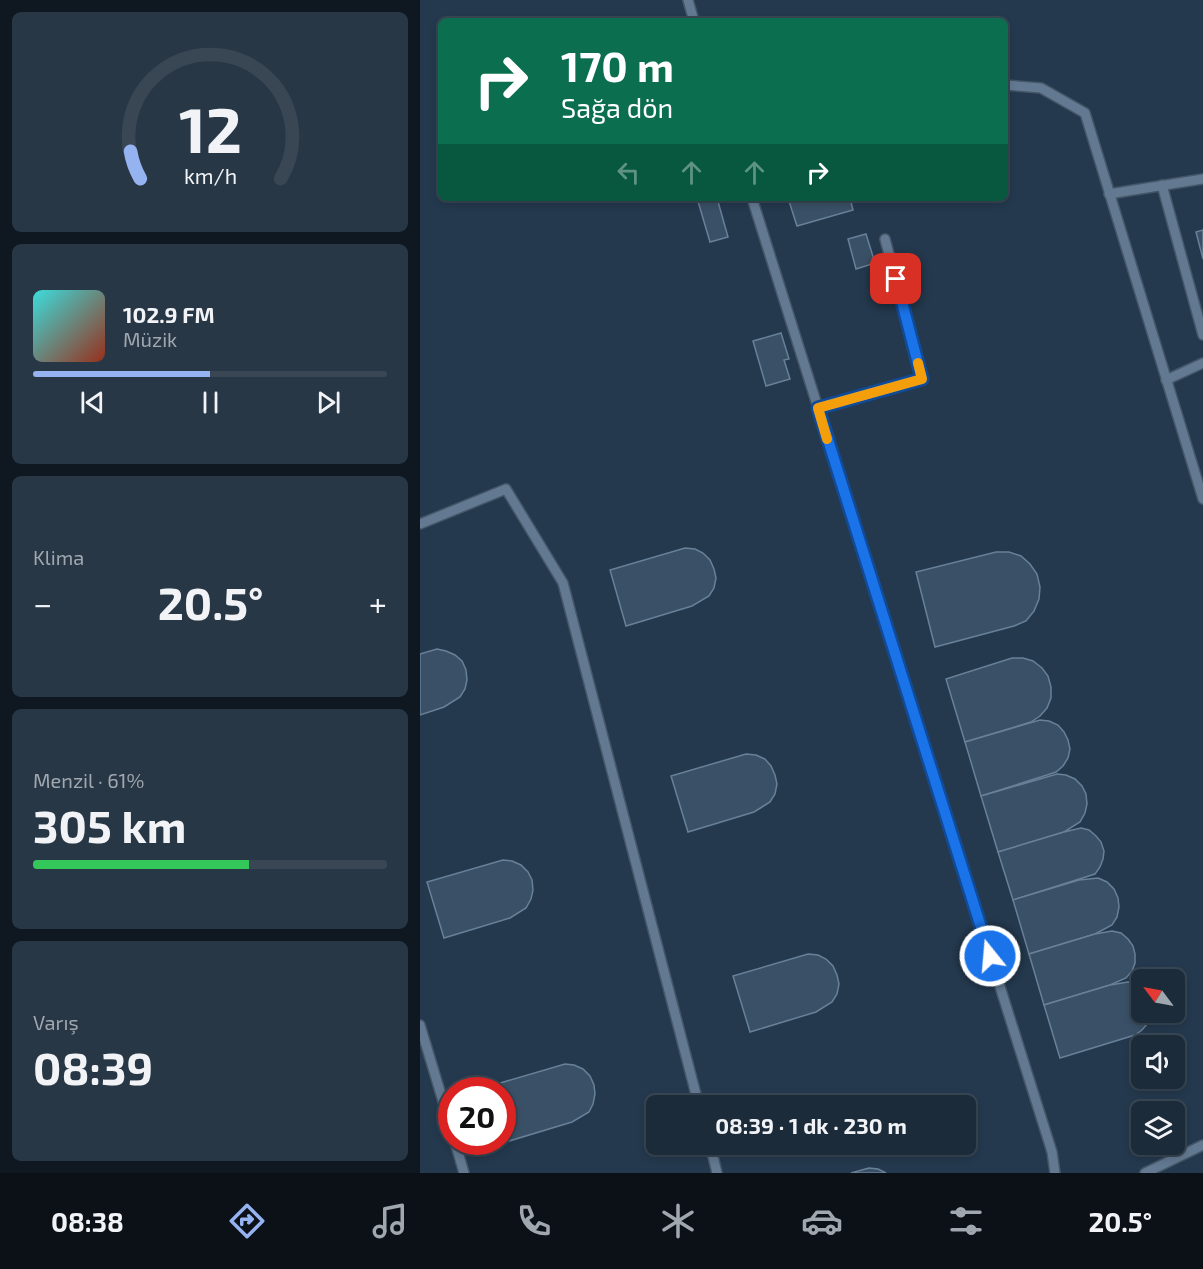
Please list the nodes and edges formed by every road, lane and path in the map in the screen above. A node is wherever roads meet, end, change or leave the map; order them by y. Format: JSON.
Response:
{"nodes":[{"id":1,"x":688,"y":0,"type":"edge"},
{"id":2,"x":693,"y":18,"type":"edge"},
{"id":3,"x":1008,"y":85,"type":"edge"},
{"id":4,"x":1203,"y":179,"type":"edge"},
{"id":5,"x":1162,"y":185,"type":"junction"},
{"id":6,"x":1109,"y":194,"type":"junction"},
{"id":7,"x":753,"y":201,"type":"edge"},
{"id":8,"x":885,"y":239,"type":"dead end"},
{"id":9,"x":1203,"y":335,"type":"edge"},
{"id":10,"x":1203,"y":363,"type":"edge"},
{"id":11,"x":1166,"y":380,"type":"junction"},
{"id":12,"x":818,"y":408,"type":"junction"},
{"id":13,"x":1203,"y":499,"type":"edge"},
{"id":14,"x":420,"y":524,"type":"edge"},
{"id":15,"x":420,"y":1025,"type":"edge"},
{"id":16,"x":438,"y":1085,"type":"edge"},
{"id":17,"x":696,"y":1095,"type":"edge"},
{"id":18,"x":1203,"y":1145,"type":"edge"},
{"id":19,"x":459,"y":1155,"type":"edge"},
{"id":20,"x":713,"y":1155,"type":"edge"},
{"id":21,"x":464,"y":1173,"type":"edge"},
{"id":22,"x":717,"y":1173,"type":"edge"},
{"id":23,"x":1055,"y":1173,"type":"edge"},
{"id":24,"x":1145,"y":1173,"type":"edge"}],
"edges":[{"from":1,"to":2,"type":"lane"},
{"from":3,"to":6,"type":"lane"},
{"from":4,"to":5,"type":"lane"},
{"from":5,"to":6,"type":"lane"},
{"from":5,"to":9,"type":"lane"},
{"from":6,"to":11,"type":"lane"},
{"from":7,"to":12,"type":"lane"},
{"from":8,"to":12,"type":"lane"},
{"from":10,"to":11,"type":"lane"},
{"from":11,"to":13,"type":"lane"},
{"from":12,"to":23,"type":"lane"},
{"from":14,"to":17,"type":"lane"},
{"from":15,"to":16,"type":"lane"},
{"from":18,"to":24,"type":"lane"},
{"from":19,"to":21,"type":"lane"},
{"from":20,"to":22,"type":"lane"}]}
